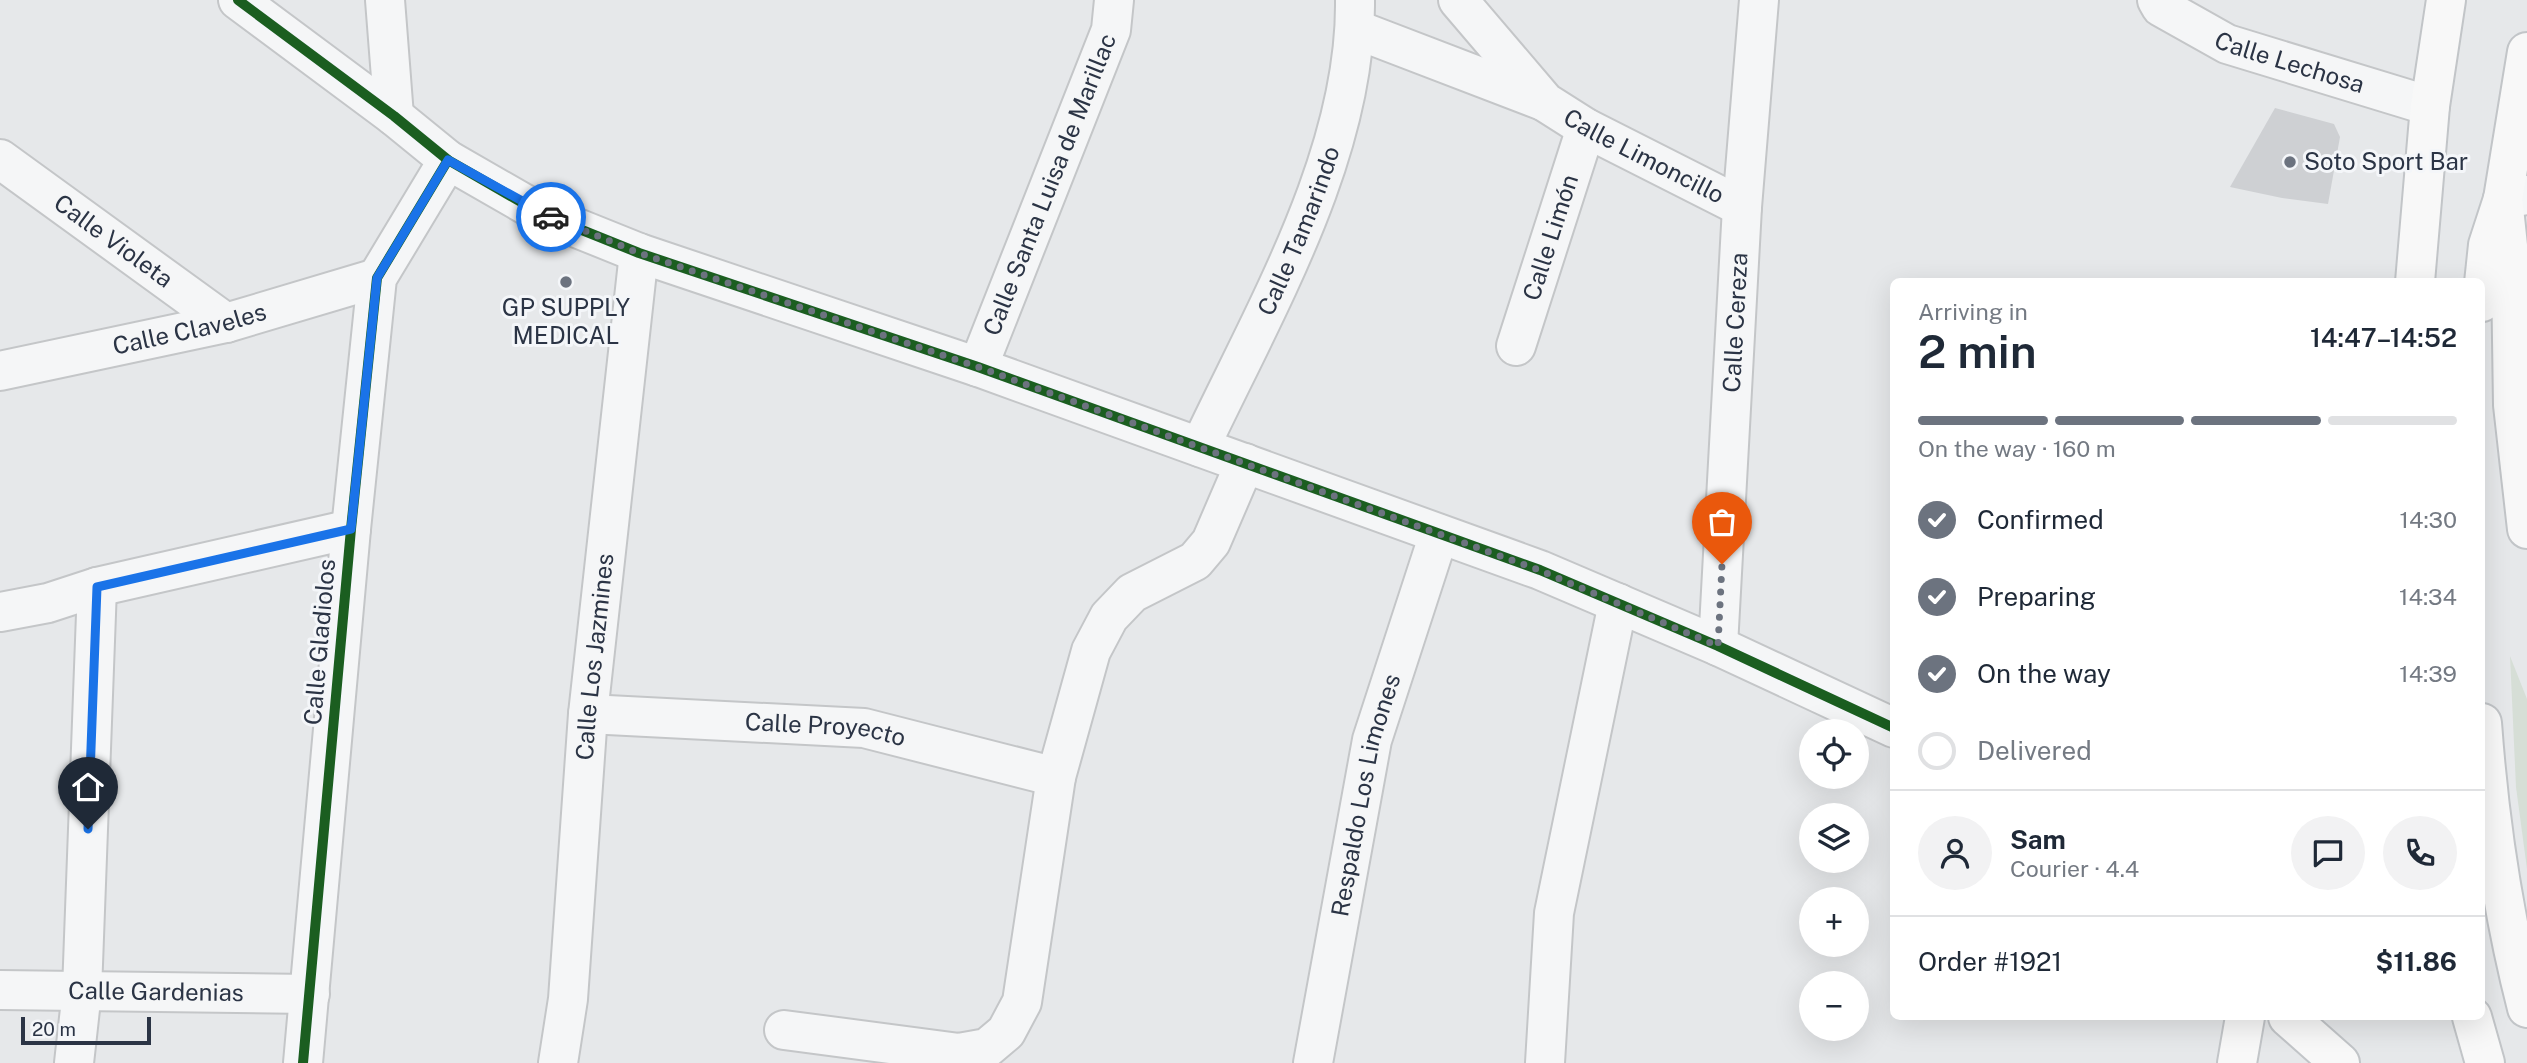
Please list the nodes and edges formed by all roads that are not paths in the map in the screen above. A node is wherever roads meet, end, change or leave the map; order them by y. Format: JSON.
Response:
{"nodes":[{"id":1,"x":238,"y":0,"type":"edge"},
{"id":2,"x":385,"y":0,"type":"edge"},
{"id":3,"x":1114,"y":0,"type":"edge"},
{"id":4,"x":1458,"y":0,"type":"edge"},
{"id":5,"x":1759,"y":0,"type":"edge"},
{"id":6,"x":2157,"y":0,"type":"edge"},
{"id":7,"x":2446,"y":0,"type":"edge"},
{"id":8,"x":1355,"y":15,"type":"edge"},
{"id":9,"x":2527,"y":52,"type":"edge"},
{"id":10,"x":1545,"y":102,"type":"junction"},
{"id":11,"x":2430,"y":106,"type":"junction"},
{"id":12,"x":394,"y":116,"type":"junction"},
{"id":13,"x":1586,"y":128,"type":"junction"},
{"id":14,"x":0,"y":159,"type":"edge"},
{"id":15,"x":448,"y":160,"type":"junction"},
{"id":16,"x":2515,"y":197,"type":"edge"},
{"id":17,"x":1742,"y":208,"type":"junction"},
{"id":18,"x":639,"y":253,"type":"junction"},
{"id":19,"x":377,"y":278,"type":"junction"},
{"id":20,"x":2397,"y":278,"type":"edge"},
{"id":21,"x":2415,"y":278,"type":"edge"},
{"id":22,"x":2485,"y":278,"type":"edge"},
{"id":23,"x":226,"y":323,"type":"junction"},
{"id":24,"x":1516,"y":346,"type":"dead end"},
{"id":25,"x":978,"y":367,"type":"junction"},
{"id":26,"x":0,"y":371,"type":"edge"},
{"id":27,"x":1200,"y":447,"type":"junction"},
{"id":28,"x":1245,"y":463,"type":"junction"},
{"id":29,"x":351,"y":529,"type":"junction"},
{"id":30,"x":2527,"y":530,"type":"edge"},
{"id":31,"x":1439,"y":534,"type":"junction"},
{"id":32,"x":97,"y":587,"type":"junction"},
{"id":33,"x":1618,"y":603,"type":"junction"},
{"id":34,"x":0,"y":612,"type":"edge"},
{"id":35,"x":1718,"y":646,"type":"junction"},
{"id":36,"x":588,"y":714,"type":"junction"},
{"id":37,"x":1890,"y":726,"type":"edge"},
{"id":38,"x":2485,"y":764,"type":"edge"},
{"id":39,"x":1056,"y":777,"type":"junction"},
{"id":40,"x":0,"y":990,"type":"edge"},
{"id":41,"x":82,"y":991,"type":"junction"},
{"id":42,"x":310,"y":994,"type":"junction"},
{"id":43,"x":2527,"y":1008,"type":"edge"},
{"id":44,"x":2244,"y":1020,"type":"edge"},
{"id":45,"x":2291,"y":1020,"type":"edge"},
{"id":46,"x":2473,"y":1020,"type":"edge"},
{"id":47,"x":784,"y":1030,"type":"dead end"},
{"id":48,"x":74,"y":1063,"type":"edge"},
{"id":49,"x":303,"y":1063,"type":"edge"},
{"id":50,"x":558,"y":1063,"type":"edge"},
{"id":51,"x":1313,"y":1063,"type":"edge"},
{"id":52,"x":1545,"y":1063,"type":"edge"},
{"id":53,"x":2237,"y":1063,"type":"edge"},
{"id":54,"x":2340,"y":1063,"type":"edge"},
{"id":55,"x":2485,"y":1063,"type":"edge"}],
"edges":[{"from":1,"to":12,"type":"street"},
{"from":2,"to":12,"type":"street"},
{"from":3,"to":25,"type":"street","name":"Calle Santa Luisa de Marillac"},
{"from":4,"to":10,"type":"street","name":"Calle Limoncillo"},
{"from":5,"to":17,"type":"street","name":"Calle Cereza"},
{"from":6,"to":11,"type":"street","name":"Calle Lechosa"},
{"from":7,"to":11,"type":"main road"},
{"from":8,"to":10,"type":"street","name":"Calle Limoncillo"},
{"from":8,"to":27,"type":"street","name":"Calle Tamarindo"},
{"from":9,"to":16,"type":"main road"},
{"from":10,"to":13,"type":"street","name":"Calle Limoncillo"},
{"from":11,"to":20,"type":"main road"},
{"from":11,"to":21,"type":"main road"},
{"from":12,"to":15,"type":"street"},
{"from":13,"to":17,"type":"street","name":"Calle Limoncillo"},
{"from":13,"to":24,"type":"street","name":"Calle Limón"},
{"from":14,"to":23,"type":"street","name":"Calle Violeta"},
{"from":15,"to":18,"type":"street"},
{"from":15,"to":19,"type":"street","name":"Calle Gladiolos"},
{"from":16,"to":22,"type":"main road"},
{"from":16,"to":30,"type":"main road"},
{"from":17,"to":35,"type":"street","name":"Calle Cereza"},
{"from":18,"to":25,"type":"street"},
{"from":18,"to":36,"type":"street","name":"Calle Los Jazmines"},
{"from":19,"to":23,"type":"street","name":"Calle Claveles"},
{"from":19,"to":29,"type":"street","name":"Calle Gladiolos"},
{"from":23,"to":26,"type":"street","name":"Calle Claveles"},
{"from":25,"to":27,"type":"street"},
{"from":27,"to":28,"type":"street"},
{"from":28,"to":31,"type":"street"},
{"from":28,"to":39,"type":"street"},
{"from":29,"to":32,"type":"street"},
{"from":29,"to":42,"type":"street","name":"Calle Gladiolos"},
{"from":31,"to":33,"type":"street"},
{"from":31,"to":51,"type":"street","name":"Respaldo Los Limones"},
{"from":32,"to":34,"type":"street"},
{"from":32,"to":41,"type":"street"},
{"from":33,"to":35,"type":"street"},
{"from":33,"to":52,"type":"street"},
{"from":35,"to":37,"type":"street"},
{"from":36,"to":39,"type":"street","name":"Calle Proyecto"},
{"from":36,"to":50,"type":"street","name":"Calle Los Jazmines"},
{"from":38,"to":43,"type":"main road"},
{"from":39,"to":47,"type":"street"},
{"from":40,"to":41,"type":"street","name":"Calle Gardenias"},
{"from":41,"to":42,"type":"street","name":"Calle Gardenias"},
{"from":41,"to":48,"type":"street"},
{"from":42,"to":49,"type":"street","name":"Calle Gladiolos"},
{"from":44,"to":53,"type":"main road"},
{"from":45,"to":54,"type":"main road"},
{"from":46,"to":55,"type":"main road"}]}
